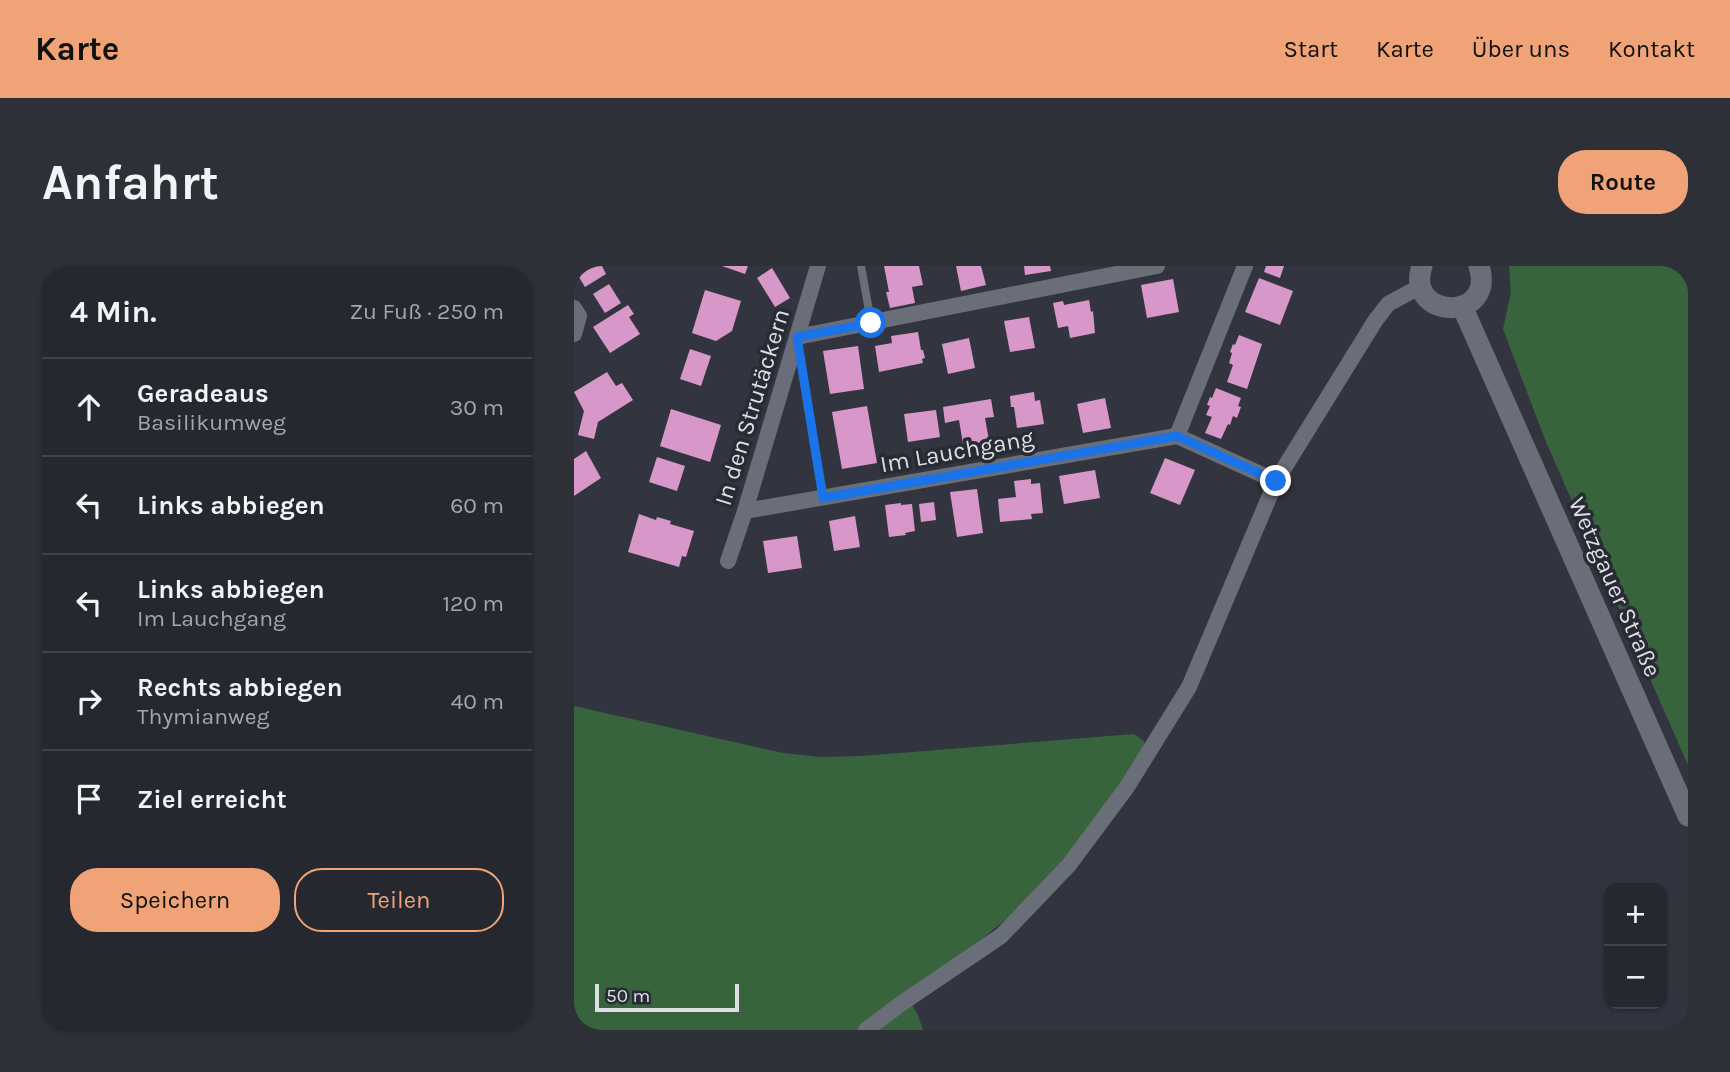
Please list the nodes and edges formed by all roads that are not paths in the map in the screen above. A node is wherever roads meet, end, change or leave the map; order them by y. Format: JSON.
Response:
{"nodes":[{"id":1,"x":818,"y":266,"type":"edge"},
{"id":2,"x":861,"y":266,"type":"edge"},
{"id":3,"x":1157,"y":266,"type":"edge"},
{"id":4,"x":1245,"y":266,"type":"edge"},
{"id":5,"x":1479,"y":266,"type":"edge"},
{"id":6,"x":1422,"y":276,"type":"edge"},
{"id":7,"x":1462,"y":306,"type":"junction"},
{"id":8,"x":574,"y":308,"type":"edge"},
{"id":9,"x":871,"y":323,"type":"junction"},
{"id":10,"x":574,"y":334,"type":"edge"},
{"id":11,"x":797,"y":337,"type":"junction"},
{"id":12,"x":1177,"y":436,"type":"junction"},
{"id":13,"x":1276,"y":481,"type":"junction"},
{"id":14,"x":823,"y":498,"type":"junction"},
{"id":15,"x":745,"y":511,"type":"junction"},
{"id":16,"x":728,"y":561,"type":"dead end"},
{"id":17,"x":1688,"y":816,"type":"edge"},
{"id":18,"x":866,"y":1030,"type":"edge"}],
"edges":[{"from":1,"to":11,"type":"street","name":"In den Strutäckern"},
{"from":2,"to":9,"type":"lane"},
{"from":3,"to":9,"type":"street"},
{"from":4,"to":12,"type":"street"},
{"from":5,"to":7,"type":"street"},
{"from":6,"to":7,"type":"street"},
{"from":6,"to":13,"type":"street"},
{"from":7,"to":17,"type":"street","name":"Wetzgauer Straße"},
{"from":8,"to":10,"type":"street"},
{"from":9,"to":11,"type":"street"},
{"from":11,"to":14,"type":"lane"},
{"from":11,"to":15,"type":"street","name":"In den Strutäckern"},
{"from":12,"to":13,"type":"street"},
{"from":12,"to":14,"type":"street","name":"Im Lauchgang"},
{"from":13,"to":18,"type":"street"},
{"from":14,"to":15,"type":"street","name":"Im Lauchgang"},
{"from":15,"to":16,"type":"street","name":"In den Strutäckern"}]}
